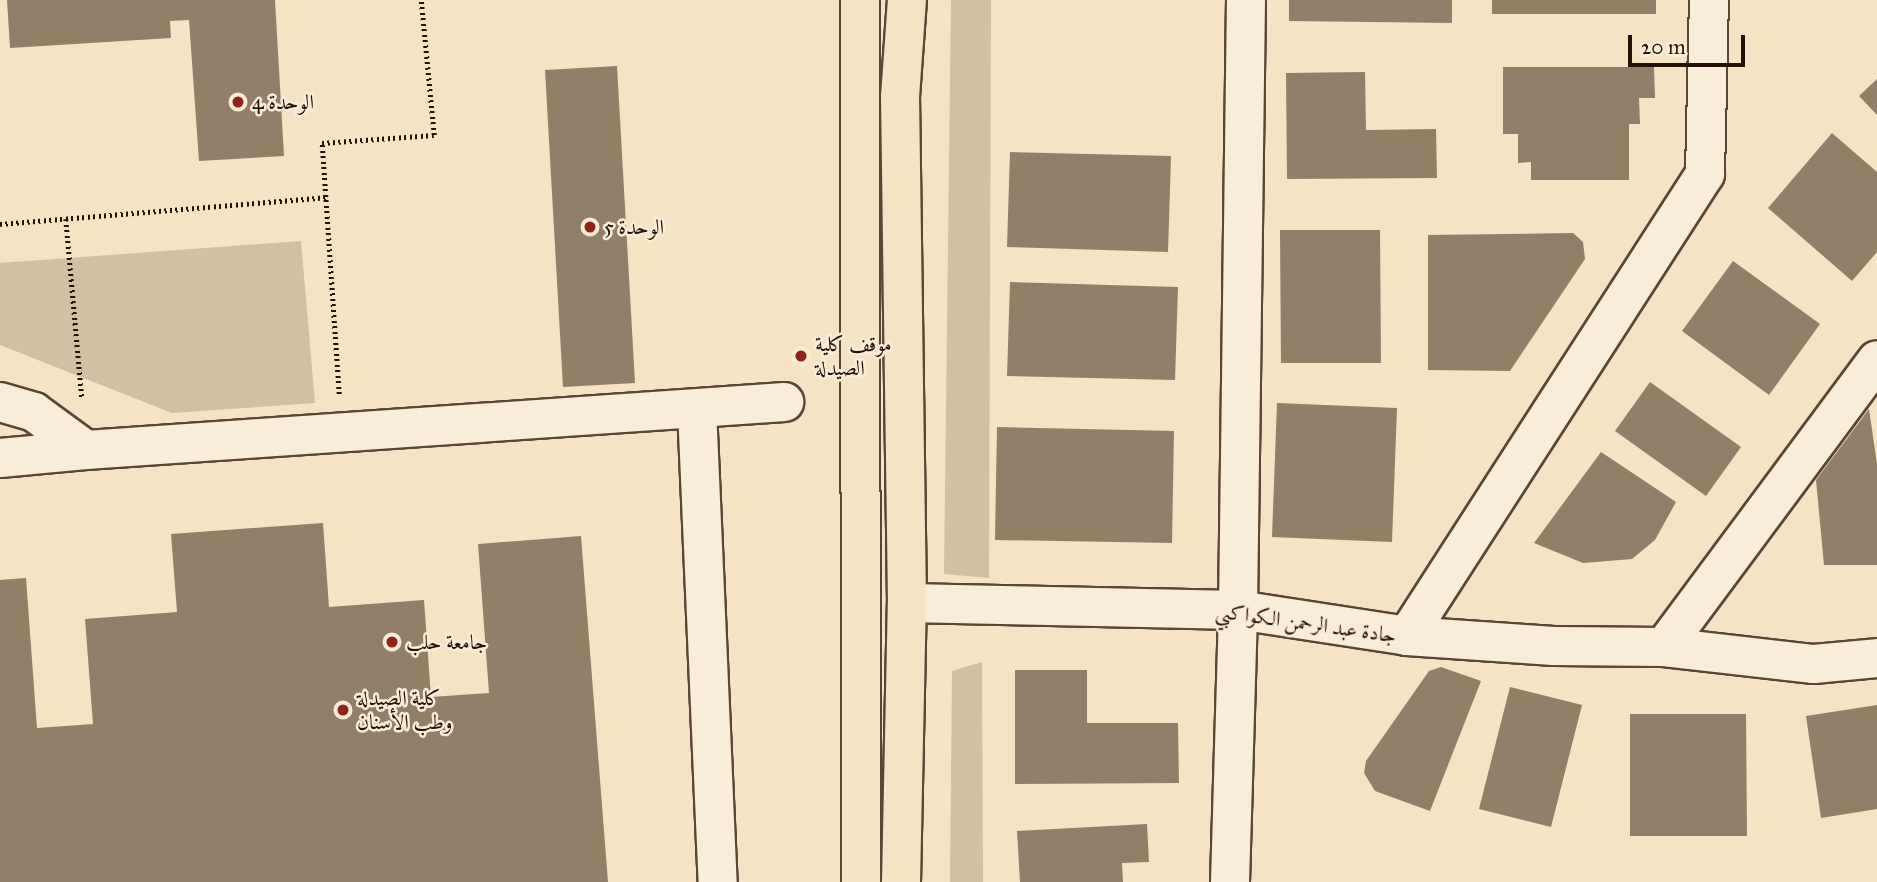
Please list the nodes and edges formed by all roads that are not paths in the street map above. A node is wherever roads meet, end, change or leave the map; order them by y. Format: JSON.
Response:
{"nodes":[{"id":1,"x":860,"y":0,"type":"edge"},
{"id":2,"x":907,"y":0,"type":"edge"},
{"id":3,"x":1246,"y":0,"type":"edge"},
{"id":4,"x":1709,"y":0,"type":"edge"},
{"id":5,"x":1877,"y":360,"type":"edge"},
{"id":6,"x":0,"y":401,"type":"edge"},
{"id":7,"x":784,"y":402,"type":"dead end"},
{"id":8,"x":697,"y":409,"type":"junction"},
{"id":9,"x":86,"y":450,"type":"junction"},
{"id":10,"x":0,"y":458,"type":"edge"},
{"id":11,"x":907,"y":603,"type":"junction"},
{"id":12,"x":1238,"y":610,"type":"junction"},
{"id":13,"x":1408,"y":636,"type":"junction"},
{"id":14,"x":1664,"y":647,"type":"junction"},
{"id":15,"x":1877,"y":658,"type":"edge"},
{"id":16,"x":718,"y":882,"type":"edge"},
{"id":17,"x":860,"y":882,"type":"edge"},
{"id":18,"x":901,"y":882,"type":"edge"},
{"id":19,"x":1230,"y":882,"type":"edge"}],
"edges":[{"from":1,"to":17,"type":"main road"},
{"from":2,"to":11,"type":"main road"},
{"from":3,"to":12,"type":"street"},
{"from":4,"to":13,"type":"street"},
{"from":5,"to":14,"type":"street"},
{"from":6,"to":9,"type":"street"},
{"from":7,"to":8,"type":"street"},
{"from":8,"to":9,"type":"street"},
{"from":8,"to":16,"type":"street"},
{"from":9,"to":10,"type":"street"},
{"from":11,"to":12,"type":"street","name":"جادة عبد الرحمن الكواكبي"},
{"from":11,"to":18,"type":"main road"},
{"from":12,"to":13,"type":"street","name":"جادة عبد الرحمن الكواكبي"},
{"from":12,"to":19,"type":"street"},
{"from":13,"to":14,"type":"street","name":"جادة عبد الرحمن الكواكبي"},
{"from":14,"to":15,"type":"street","name":"جادة عبد الرحمن الكواكبي"}]}
